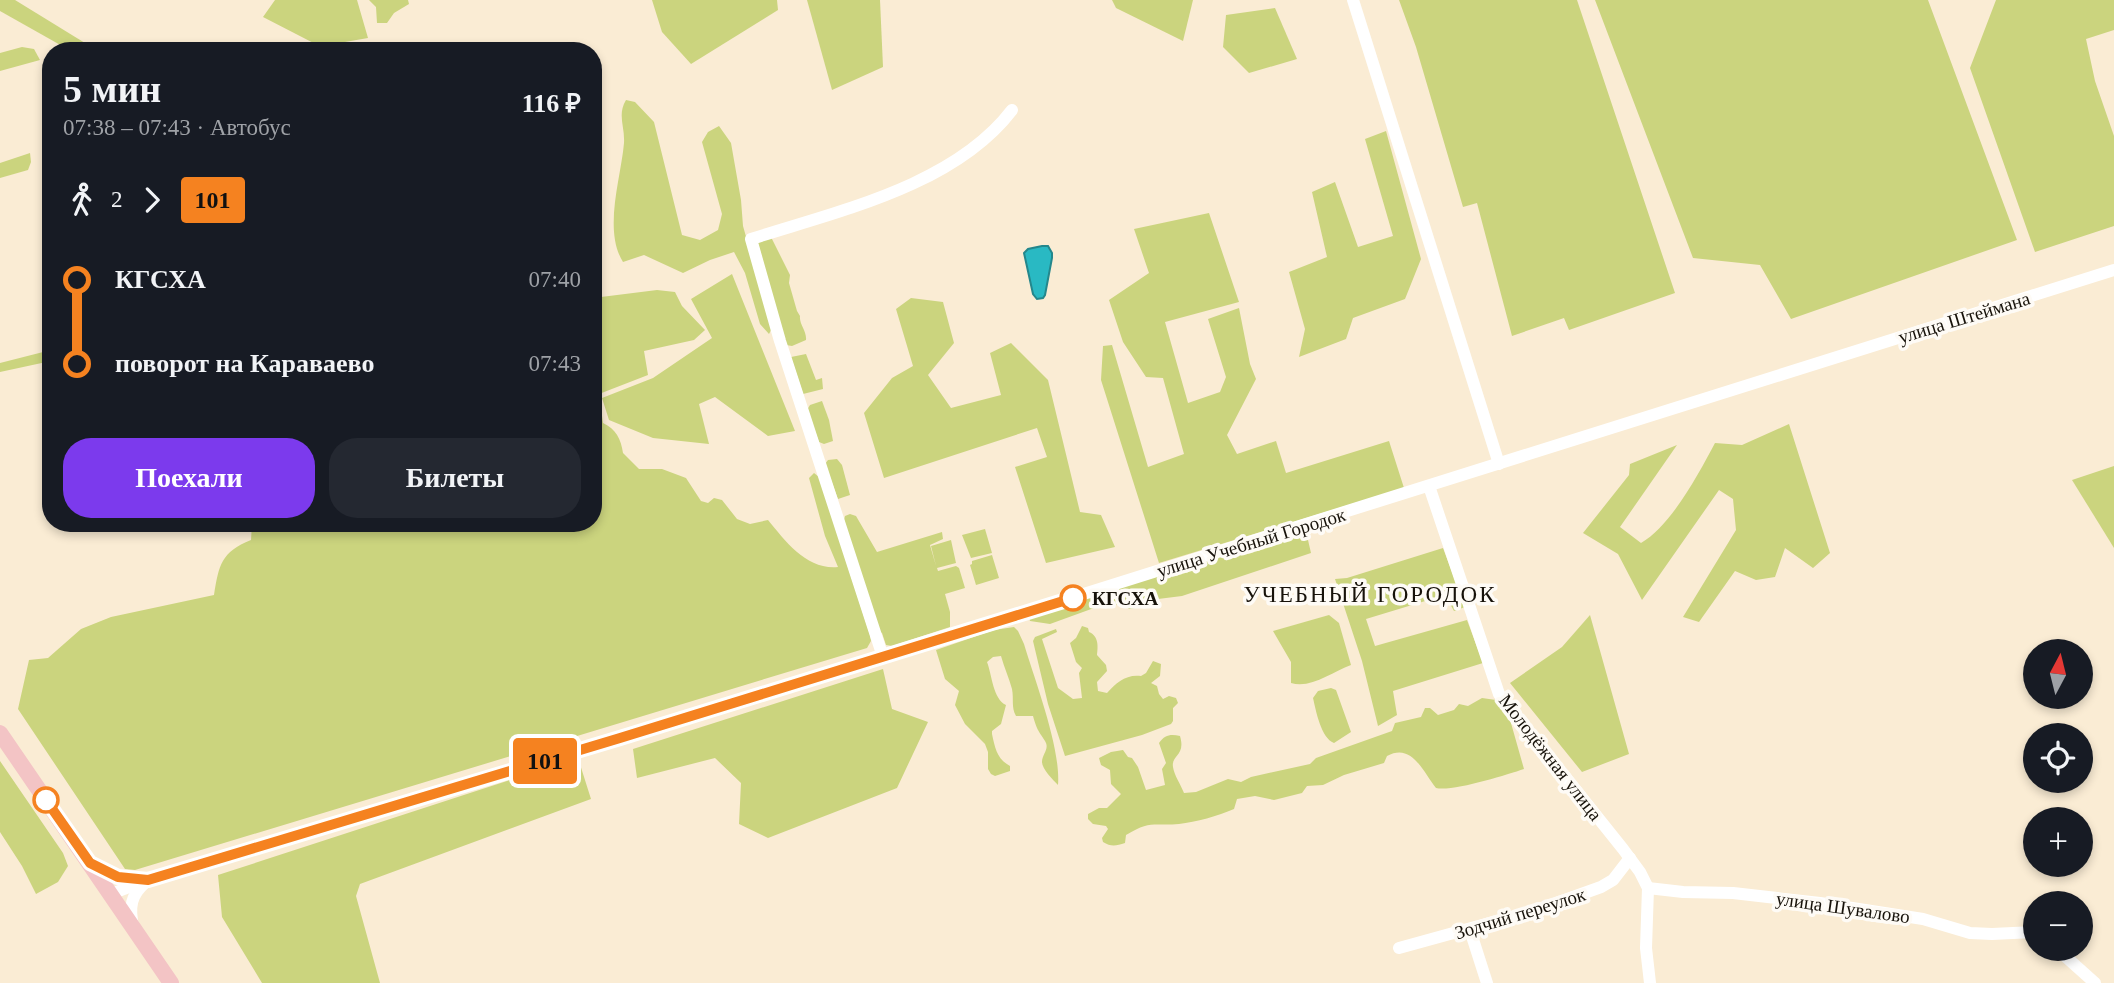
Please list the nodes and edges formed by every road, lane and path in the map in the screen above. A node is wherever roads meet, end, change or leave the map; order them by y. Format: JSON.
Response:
{"nodes":[{"id":1,"x":1353,"y":0,"type":"edge"},
{"id":2,"x":1012,"y":110,"type":"dead end"},
{"id":3,"x":2114,"y":270,"type":"edge"},
{"id":4,"x":1815,"y":364,"type":"joint"},
{"id":5,"x":1499,"y":464,"type":"junction"},
{"id":6,"x":1429,"y":486,"type":"junction"},
{"id":7,"x":883,"y":657,"type":"junction"},
{"id":8,"x":0,"y":733,"type":"edge"},
{"id":9,"x":1630,"y":858,"type":"junction"},
{"id":10,"x":90,"y":863,"type":"junction"},
{"id":11,"x":148,"y":880,"type":"junction"},
{"id":12,"x":1648,"y":888,"type":"junction"},
{"id":13,"x":111,"y":894,"type":"junction"},
{"id":14,"x":134,"y":928,"type":"junction"},
{"id":15,"x":1470,"y":930,"type":"junction"},
{"id":16,"x":2023,"y":933,"type":"edge"},
{"id":17,"x":1399,"y":948,"type":"dead end"},
{"id":18,"x":2070,"y":961,"type":"edge"},
{"id":19,"x":171,"y":983,"type":"edge"},
{"id":20,"x":1487,"y":983,"type":"edge"},
{"id":21,"x":1650,"y":983,"type":"edge"},
{"id":22,"x":2095,"y":983,"type":"edge"}],
"edges":[{"from":1,"to":5,"type":"street"},
{"from":2,"to":7,"type":"street"},
{"from":3,"to":4,"type":"street","name":"улица Штеймана"},
{"from":4,"to":5,"type":"street","name":"улица Учебный Городок"},
{"from":5,"to":6,"type":"street","name":"улица Учебный Городок"},
{"from":6,"to":7,"type":"street","name":"улица Учебный Городок"},
{"from":6,"to":9,"type":"street","name":"Молодёжная улица"},
{"from":7,"to":11,"type":"street","name":"улица Учебный Городок"},
{"from":8,"to":10,"type":"main road"},
{"from":9,"to":12,"type":"street","name":"Молодёжная улица"},
{"from":9,"to":15,"type":"street","name":"Зодчий переулок"},
{"from":10,"to":11,"type":"street"},
{"from":10,"to":13,"type":"main road"},
{"from":11,"to":13,"type":"street","name":"улица Учебный Городок"},
{"from":11,"to":14,"type":"street"},
{"from":12,"to":16,"type":"street","name":"улица Шувалово"},
{"from":12,"to":21,"type":"street"},
{"from":13,"to":14,"type":"main road"},
{"from":14,"to":19,"type":"main road"},
{"from":15,"to":17,"type":"street","name":"Зодчий переулок"},
{"from":15,"to":20,"type":"street"},
{"from":18,"to":22,"type":"street"}]}
